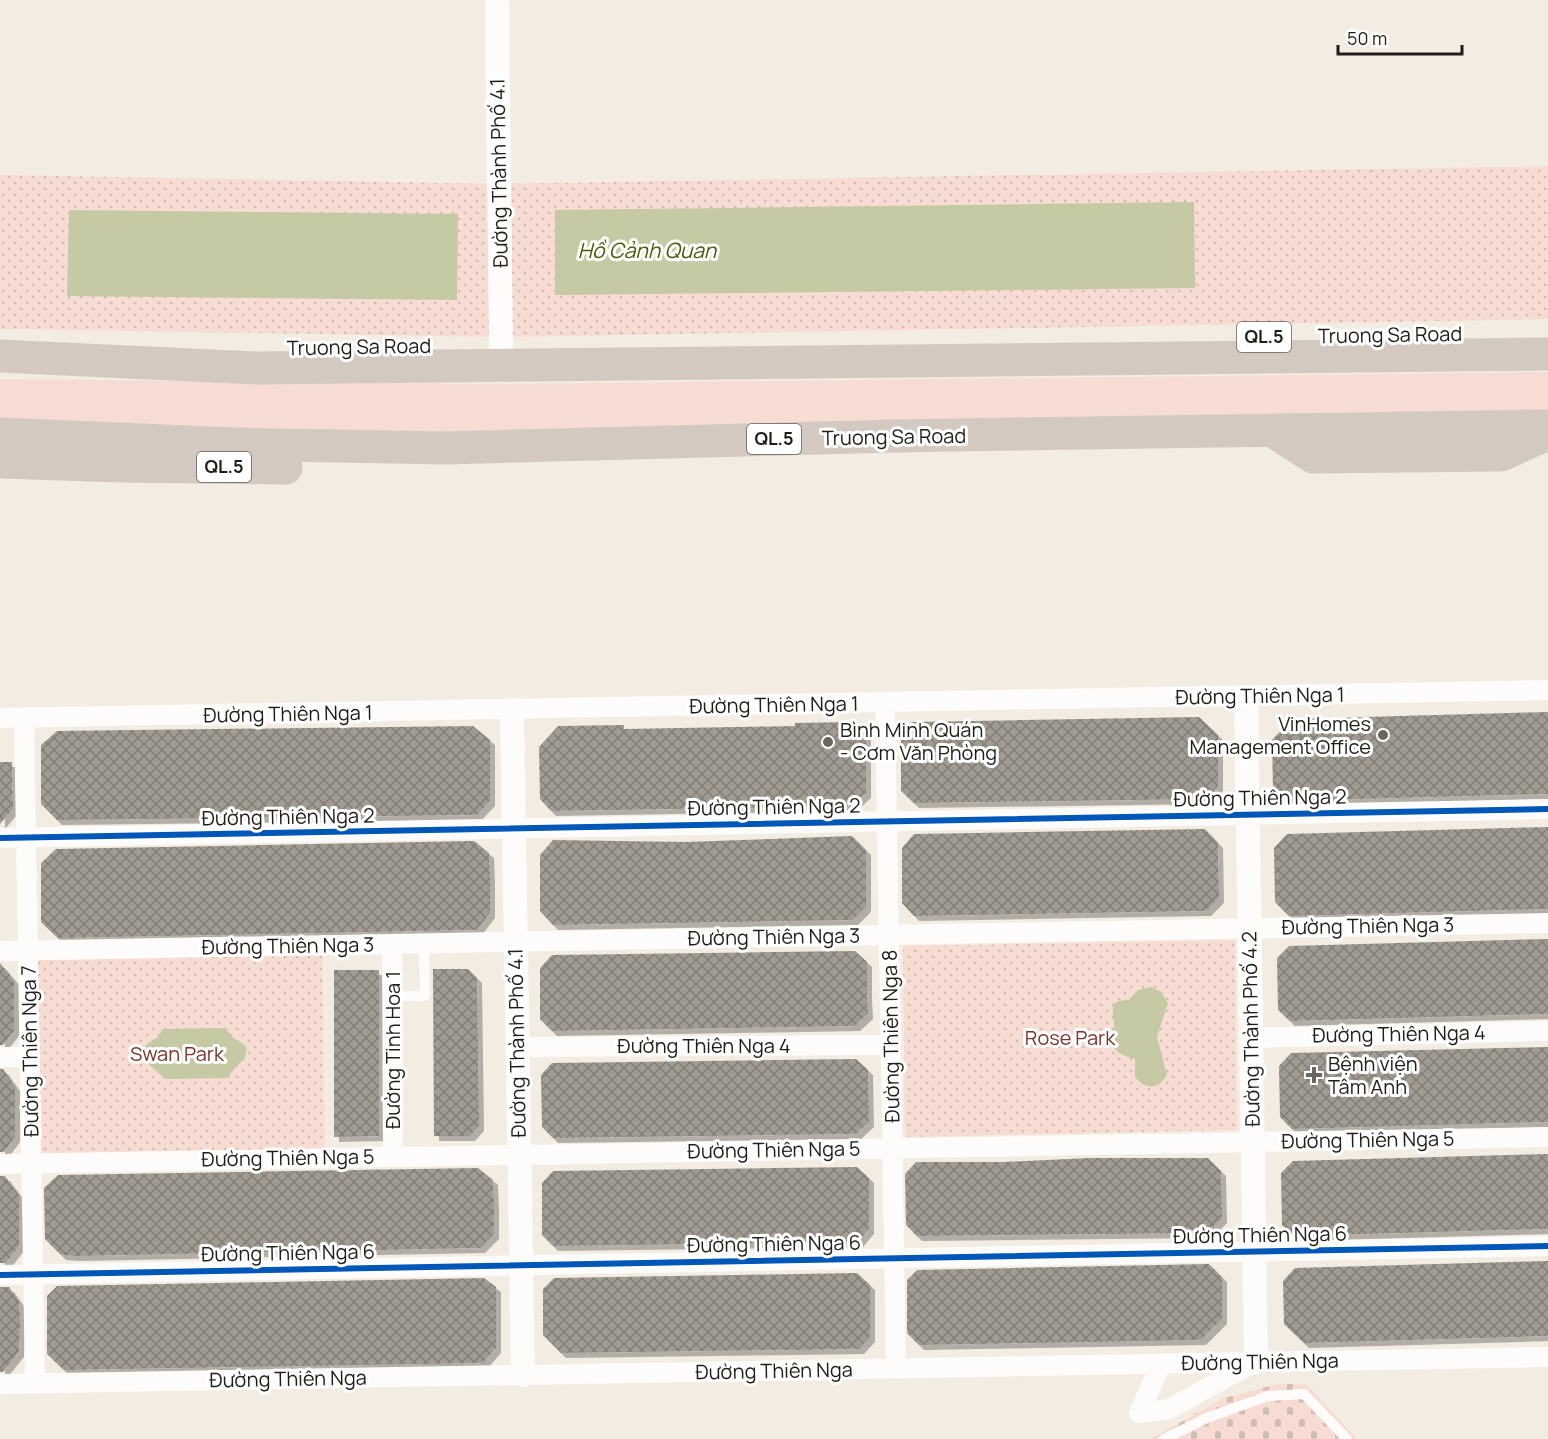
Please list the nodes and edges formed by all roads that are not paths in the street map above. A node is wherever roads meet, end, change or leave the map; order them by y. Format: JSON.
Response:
{"nodes":[{"id":1,"x":497,"y":0,"type":"edge"},
{"id":2,"x":0,"y":341,"type":"edge"},
{"id":3,"x":501,"y":346,"type":"junction"},
{"id":4,"x":1543,"y":354,"type":"edge"},
{"id":5,"x":0,"y":356,"type":"edge"},
{"id":6,"x":716,"y":363,"type":"junction"},
{"id":7,"x":1548,"y":426,"type":"edge"},
{"id":8,"x":1271,"y":430,"type":"junction"},
{"id":9,"x":0,"y":434,"type":"edge"},
{"id":10,"x":1548,"y":434,"type":"edge"},
{"id":11,"x":445,"y":448,"type":"junction"},
{"id":12,"x":0,"y":462,"type":"edge"},
{"id":13,"x":1548,"y":690,"type":"edge"},
{"id":14,"x":1246,"y":697,"type":"junction"},
{"id":15,"x":885,"y":704,"type":"junction"},
{"id":16,"x":512,"y":710,"type":"junction"},
{"id":17,"x":0,"y":718,"type":"edge"},
{"id":18,"x":24,"y":718,"type":"junction"},
{"id":19,"x":1548,"y":809,"type":"edge"},
{"id":20,"x":1247,"y":815,"type":"junction"},
{"id":21,"x":887,"y":822,"type":"junction"},
{"id":22,"x":514,"y":829,"type":"junction"},
{"id":23,"x":0,"y":838,"type":"edge"},
{"id":24,"x":26,"y":838,"type":"junction"},
{"id":25,"x":1548,"y":923,"type":"edge"},
{"id":26,"x":1249,"y":928,"type":"junction"},
{"id":27,"x":889,"y":935,"type":"junction"},
{"id":28,"x":516,"y":942,"type":"junction"},
{"id":29,"x":424,"y":943,"type":"junction"},
{"id":30,"x":392,"y":944,"type":"junction"},
{"id":31,"x":28,"y":950,"type":"junction"},
{"id":32,"x":0,"y":951,"type":"edge"},
{"id":33,"x":392,"y":996,"type":"junction"},
{"id":34,"x":1548,"y":1030,"type":"edge"},
{"id":35,"x":1251,"y":1038,"type":"junction"},
{"id":36,"x":891,"y":1045,"type":"junction"},
{"id":37,"x":518,"y":1047,"type":"junction"},
{"id":38,"x":0,"y":1057,"type":"edge"},
{"id":39,"x":30,"y":1057,"type":"junction"},
{"id":40,"x":1548,"y":1137,"type":"edge"},
{"id":41,"x":1252,"y":1142,"type":"junction"},
{"id":42,"x":893,"y":1148,"type":"junction"},
{"id":43,"x":519,"y":1155,"type":"junction"},
{"id":44,"x":393,"y":1156,"type":"junction"},
{"id":45,"x":32,"y":1163,"type":"junction"},
{"id":46,"x":0,"y":1164,"type":"edge"},
{"id":47,"x":1548,"y":1246,"type":"edge"},
{"id":48,"x":1254,"y":1251,"type":"junction"},
{"id":49,"x":895,"y":1258,"type":"junction"},
{"id":50,"x":521,"y":1265,"type":"junction"},
{"id":51,"x":33,"y":1274,"type":"junction"},
{"id":52,"x":0,"y":1275,"type":"edge"},
{"id":53,"x":1548,"y":1357,"type":"edge"},
{"id":54,"x":1256,"y":1362,"type":"junction"},
{"id":55,"x":1161,"y":1364,"type":"junction"},
{"id":56,"x":896,"y":1368,"type":"junction"},
{"id":57,"x":523,"y":1375,"type":"junction"},
{"id":58,"x":0,"y":1384,"type":"edge"},
{"id":59,"x":35,"y":1384,"type":"junction"},
{"id":60,"x":1164,"y":1439,"type":"edge"},
{"id":61,"x":1347,"y":1439,"type":"edge"}],
"edges":[{"from":1,"to":3,"type":"street","name":"Đường Thành Phố 4.1"},
{"from":2,"to":3,"type":"highway","name":"Truong Sa Road","number":"QL.5"},
{"from":3,"to":6,"type":"highway","name":"Truong Sa Road","number":"QL.5"},
{"from":4,"to":6,"type":"highway","name":"Truong Sa Road","number":"QL.5"},
{"from":5,"to":6,"type":"highway","name":"Truong Sa Road","number":"QL.5"},
{"from":7,"to":8,"type":"highway","name":"Truong Sa Road","number":"QL.5"},
{"from":8,"to":10,"type":"highway"},
{"from":8,"to":11,"type":"highway","name":"Truong Sa Road","number":"QL.5"},
{"from":9,"to":11,"type":"highway","name":"Truong Sa Road","number":"QL.5"},
{"from":11,"to":12,"type":"highway","name":"Truong Sa Road","number":"QL.5"},
{"from":13,"to":14,"type":"street","name":"Đường Thiên Nga 1"},
{"from":14,"to":15,"type":"street","name":"Đường Thiên Nga 1"},
{"from":14,"to":20,"type":"street","name":"Đường Thành Phố 4.2"},
{"from":15,"to":16,"type":"street","name":"Đường Thiên Nga 1"},
{"from":15,"to":21,"type":"street","name":"Đường Thiên Nga 8"},
{"from":16,"to":18,"type":"street","name":"Đường Thiên Nga 1"},
{"from":16,"to":22,"type":"street","name":"Đường Thành Phố 4.1"},
{"from":17,"to":18,"type":"street","name":"Đường Thiên Nga 1"},
{"from":18,"to":24,"type":"street","name":"Đường Thiên Nga 7"},
{"from":19,"to":20,"type":"street","name":"Đường Thiên Nga 2"},
{"from":20,"to":21,"type":"street","name":"Đường Thiên Nga 2"},
{"from":20,"to":26,"type":"street","name":"Đường Thành Phố 4.2"},
{"from":21,"to":22,"type":"street","name":"Đường Thiên Nga 2"},
{"from":21,"to":27,"type":"street","name":"Đường Thiên Nga 8"},
{"from":22,"to":24,"type":"street","name":"Đường Thiên Nga 2"},
{"from":22,"to":28,"type":"street","name":"Đường Thành Phố 4.1"},
{"from":23,"to":24,"type":"street","name":"Đường Thiên Nga 2"},
{"from":24,"to":31,"type":"street","name":"Đường Thiên Nga 7"},
{"from":25,"to":26,"type":"street","name":"Đường Thiên Nga 3"},
{"from":26,"to":27,"type":"street","name":"Đường Thiên Nga 3"},
{"from":26,"to":35,"type":"street","name":"Đường Thành Phố 4.2"},
{"from":27,"to":28,"type":"street","name":"Đường Thiên Nga 3"},
{"from":27,"to":36,"type":"street","name":"Đường Thiên Nga 8"},
{"from":28,"to":29,"type":"street","name":"Đường Thiên Nga 3"},
{"from":28,"to":37,"type":"street","name":"Đường Thành Phố 4.1"},
{"from":29,"to":30,"type":"street","name":"Đường Thiên Nga 3"},
{"from":29,"to":33,"type":"lane"},
{"from":30,"to":31,"type":"street","name":"Đường Thiên Nga 3"},
{"from":30,"to":33,"type":"street","name":"Đường Tinh Hoa 1"},
{"from":31,"to":32,"type":"street","name":"Đường Thiên Nga 3"},
{"from":31,"to":39,"type":"street","name":"Đường Thiên Nga 7"},
{"from":33,"to":44,"type":"street","name":"Đường Tinh Hoa 1"},
{"from":34,"to":35,"type":"street","name":"Đường Thiên Nga 4"},
{"from":35,"to":41,"type":"street","name":"Đường Thành Phố 4.2"},
{"from":36,"to":37,"type":"street","name":"Đường Thiên Nga 4"},
{"from":36,"to":42,"type":"street","name":"Đường Thiên Nga 8"},
{"from":37,"to":43,"type":"street","name":"Đường Thành Phố 4.1"},
{"from":38,"to":39,"type":"street"},
{"from":39,"to":45,"type":"street","name":"Đường Thiên Nga 7"},
{"from":40,"to":41,"type":"street","name":"Đường Thiên Nga 5"},
{"from":41,"to":42,"type":"street","name":"Đường Thiên Nga 5"},
{"from":41,"to":48,"type":"street","name":"Đường Thành Phố 4.2"},
{"from":42,"to":43,"type":"street","name":"Đường Thiên Nga 5"},
{"from":42,"to":49,"type":"street","name":"Đường Thiên Nga 8"},
{"from":43,"to":44,"type":"street","name":"Đường Thiên Nga 5"},
{"from":43,"to":50,"type":"street","name":"Đường Thành Phố 4.1"},
{"from":44,"to":45,"type":"street","name":"Đường Thiên Nga 5"},
{"from":45,"to":46,"type":"street","name":"Đường Thiên Nga 5"},
{"from":45,"to":51,"type":"street","name":"Đường Thiên Nga 7"},
{"from":47,"to":48,"type":"street","name":"Đường Thiên Nga 6"},
{"from":48,"to":49,"type":"street","name":"Đường Thiên Nga 6"},
{"from":48,"to":54,"type":"street","name":"Đường Thành Phố 4.2"},
{"from":49,"to":50,"type":"street","name":"Đường Thiên Nga 6"},
{"from":49,"to":56,"type":"street","name":"Đường Thiên Nga 8"},
{"from":50,"to":51,"type":"street","name":"Đường Thiên Nga 6"},
{"from":50,"to":57,"type":"street","name":"Đường Thành Phố 4.1"},
{"from":51,"to":52,"type":"street","name":"Đường Thiên Nga 6"},
{"from":51,"to":59,"type":"street","name":"Đường Thiên Nga 7"},
{"from":53,"to":54,"type":"street","name":"Đường Thiên Nga"},
{"from":54,"to":55,"type":"street","name":"Đường Thiên Nga"},
{"from":54,"to":55,"type":"street"},
{"from":55,"to":56,"type":"street","name":"Đường Thiên Nga"},
{"from":56,"to":57,"type":"street","name":"Đường Thiên Nga"},
{"from":57,"to":59,"type":"street","name":"Đường Thiên Nga"},
{"from":58,"to":59,"type":"street","name":"Đường Thiên Nga"},
{"from":60,"to":61,"type":"lane"}]}
